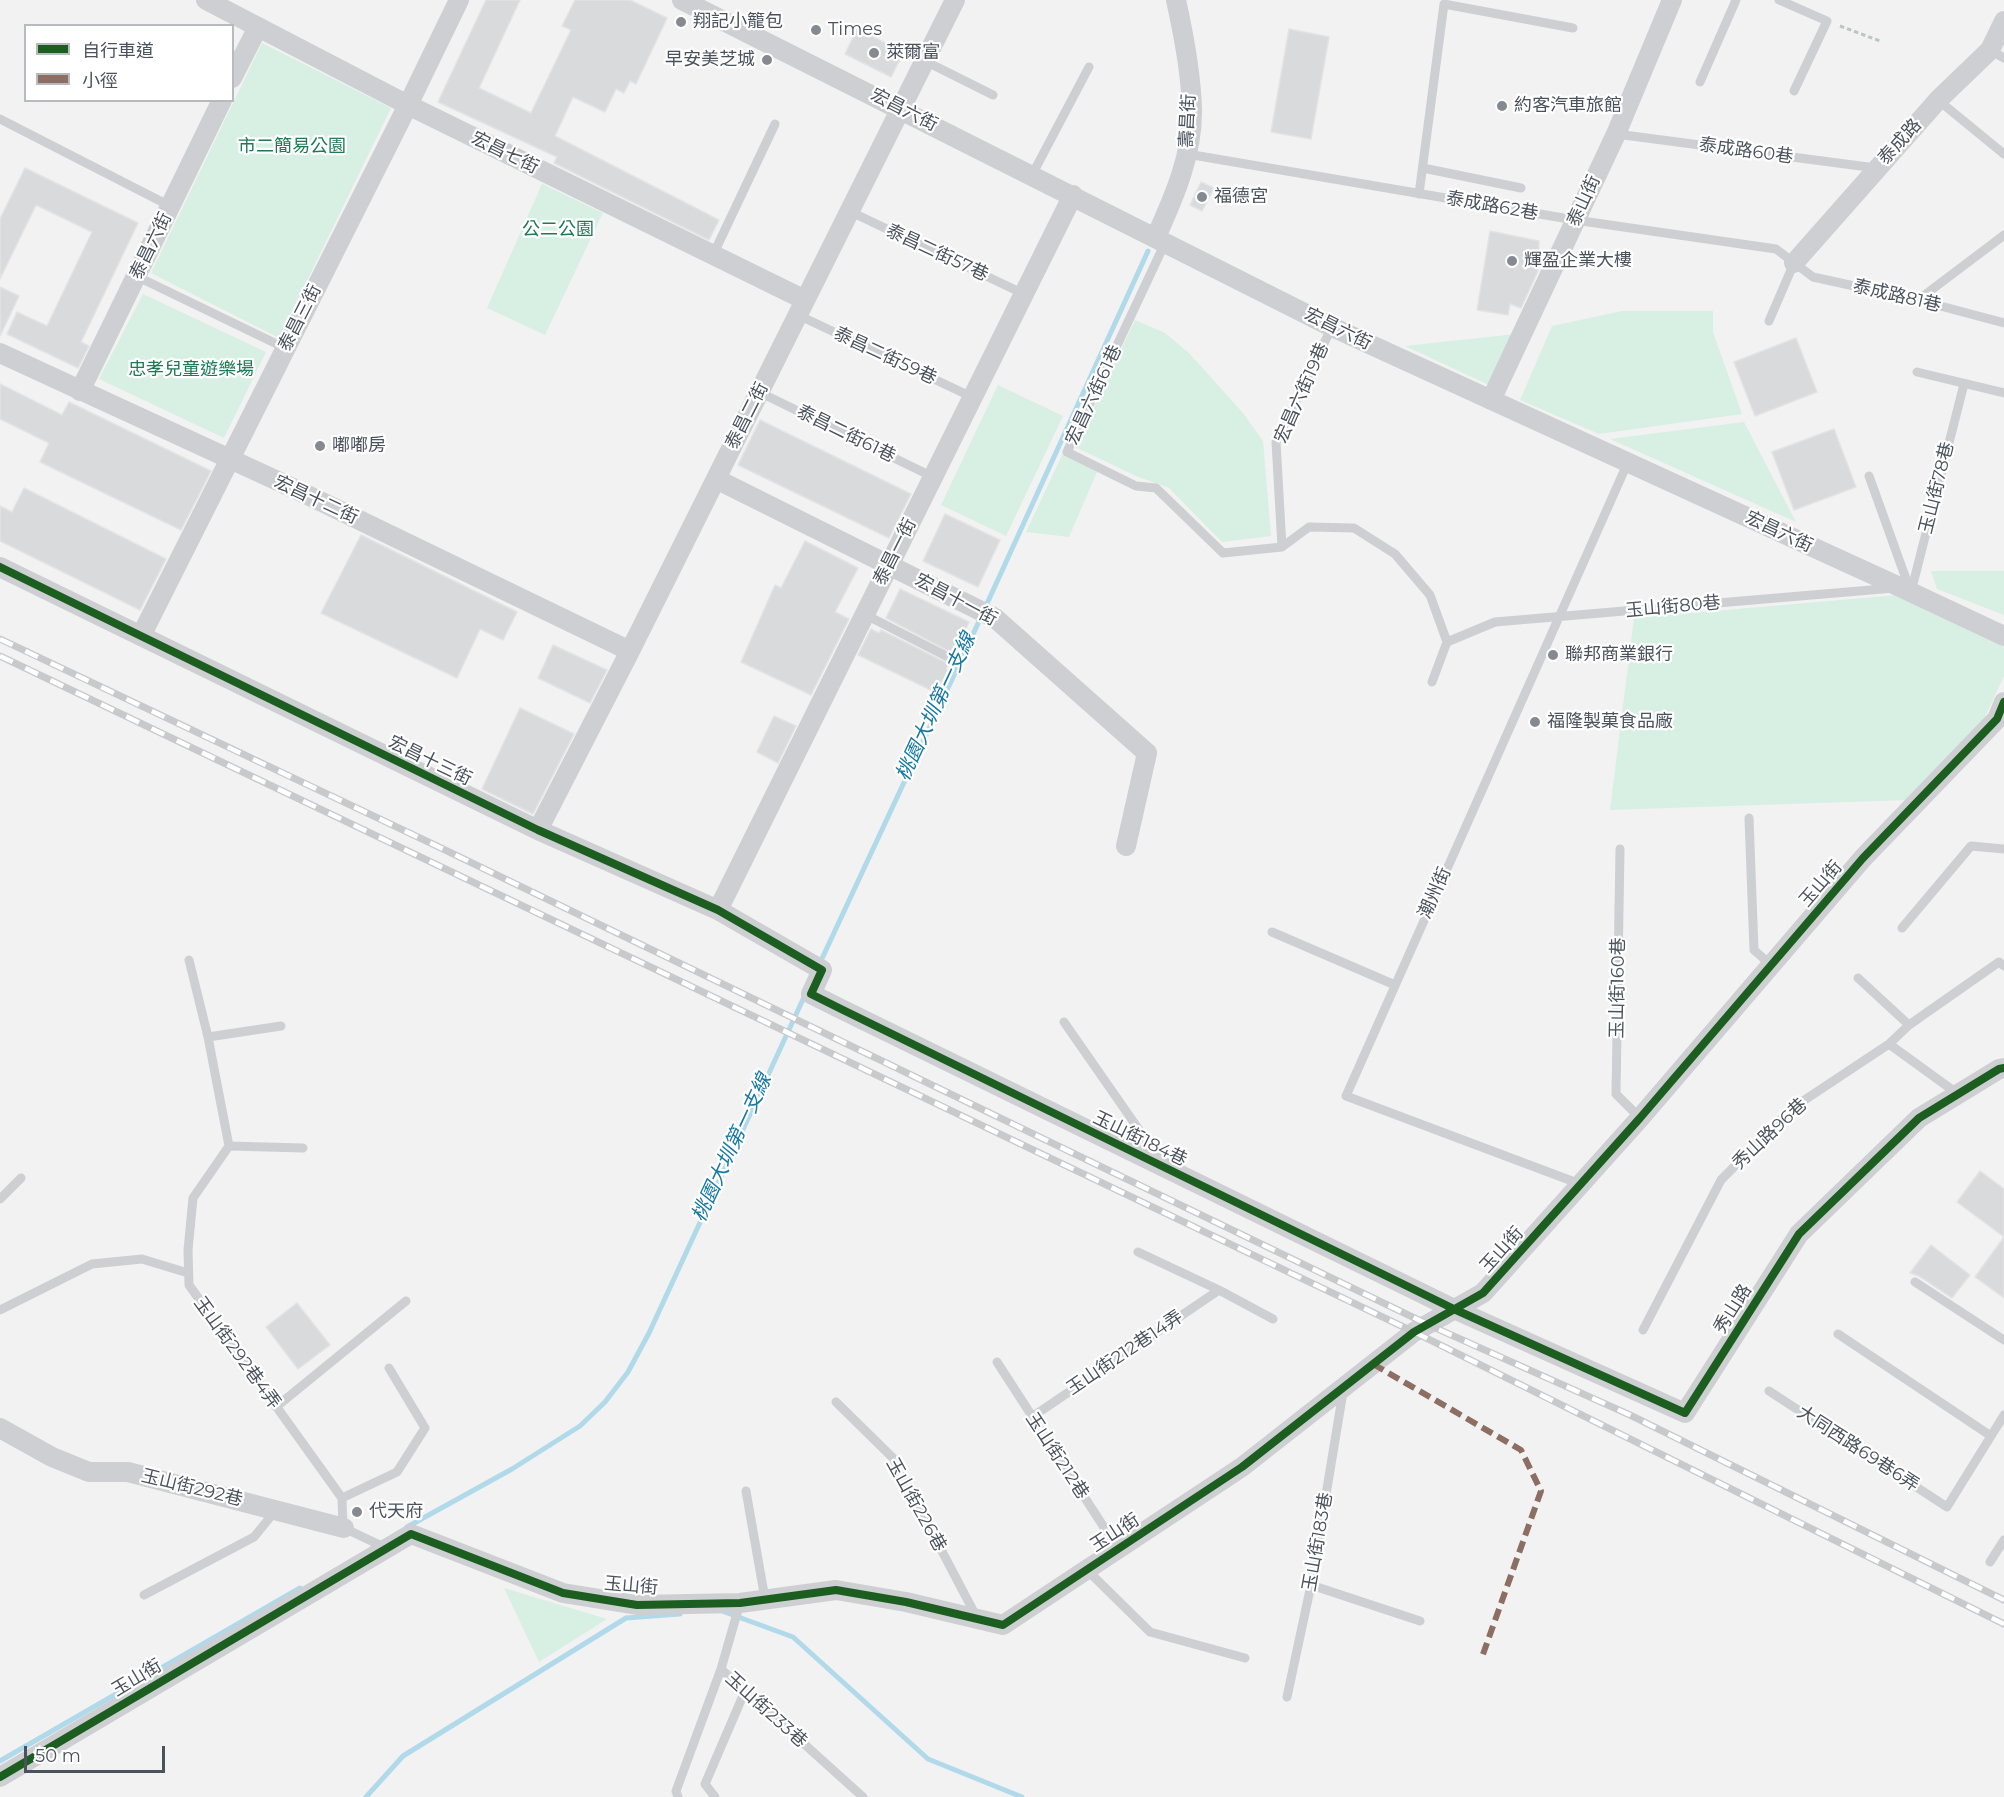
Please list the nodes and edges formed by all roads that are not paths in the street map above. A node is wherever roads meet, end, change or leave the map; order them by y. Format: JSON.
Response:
{"nodes":[{"id":1,"x":207,"y":0,"type":"edge"},
{"id":2,"x":459,"y":0,"type":"edge"},
{"id":3,"x":682,"y":0,"type":"edge"},
{"id":4,"x":955,"y":0,"type":"edge"},
{"id":5,"x":1176,"y":0,"type":"edge"},
{"id":6,"x":1672,"y":0,"type":"edge"},
{"id":7,"x":1736,"y":0,"type":"edge"},
{"id":8,"x":1779,"y":0,"type":"edge"},
{"id":9,"x":2004,"y":21,"type":"edge"},
{"id":10,"x":258,"y":27,"type":"junction"},
{"id":11,"x":1573,"y":28,"type":"dead end"},
{"id":12,"x":1997,"y":54,"type":"edge"},
{"id":13,"x":925,"y":61,"type":"junction"},
{"id":14,"x":1089,"y":67,"type":"dead end"},
{"id":15,"x":234,"y":74,"type":"edge"},
{"id":16,"x":1700,"y":82,"type":"dead end"},
{"id":17,"x":1794,"y":91,"type":"dead end"},
{"id":18,"x":993,"y":95,"type":"dead end"},
{"id":19,"x":1938,"y":100,"type":"junction"},
{"id":20,"x":221,"y":102,"type":"edge"},
{"id":21,"x":408,"y":105,"type":"junction"},
{"id":22,"x":901,"y":109,"type":"junction"},
{"id":23,"x":0,"y":119,"type":"edge"},
{"id":24,"x":775,"y":123,"type":"dead end"},
{"id":25,"x":1616,"y":134,"type":"junction"},
{"id":26,"x":1187,"y":154,"type":"junction"},
{"id":27,"x":2004,"y":154,"type":"edge"},
{"id":28,"x":1422,"y":168,"type":"junction"},
{"id":29,"x":1876,"y":168,"type":"junction"},
{"id":30,"x":1032,"y":175,"type":"junction"},
{"id":31,"x":1521,"y":188,"type":"dead end"},
{"id":32,"x":1419,"y":194,"type":"junction"},
{"id":33,"x":1073,"y":195,"type":"junction"},
{"id":34,"x":170,"y":206,"type":"junction"},
{"id":35,"x":849,"y":211,"type":"junction"},
{"id":36,"x":1575,"y":220,"type":"junction"},
{"id":37,"x":2004,"y":235,"type":"edge"},
{"id":38,"x":1155,"y":237,"type":"junction"},
{"id":39,"x":713,"y":255,"type":"junction"},
{"id":40,"x":1794,"y":263,"type":"junction"},
{"id":41,"x":136,"y":276,"type":"junction"},
{"id":42,"x":1024,"y":294,"type":"junction"},
{"id":43,"x":1918,"y":300,"type":"junction"},
{"id":44,"x":801,"y":307,"type":"junction"},
{"id":45,"x":1769,"y":321,"type":"dead end"},
{"id":46,"x":2004,"y":323,"type":"edge"},
{"id":47,"x":1332,"y":327,"type":"junction"},
{"id":48,"x":285,"y":348,"type":"junction"},
{"id":49,"x":0,"y":353,"type":"edge"},
{"id":50,"x":1917,"y":372,"type":"dead end"},
{"id":51,"x":1964,"y":384,"type":"junction"},
{"id":52,"x":80,"y":391,"type":"junction"},
{"id":53,"x":759,"y":392,"type":"junction"},
{"id":54,"x":2004,"y":393,"type":"edge"},
{"id":55,"x":972,"y":397,"type":"junction"},
{"id":56,"x":1491,"y":400,"type":"junction"},
{"id":57,"x":229,"y":459,"type":"junction"},
{"id":58,"x":1628,"y":462,"type":"junction"},
{"id":59,"x":1869,"y":476,"type":"dead end"},
{"id":60,"x":933,"y":477,"type":"junction"},
{"id":61,"x":716,"y":479,"type":"junction"},
{"id":62,"x":1282,"y":547,"type":"junction"},
{"id":63,"x":889,"y":564,"type":"junction"},
{"id":64,"x":0,"y":567,"type":"edge"},
{"id":65,"x":1907,"y":590,"type":"junction"},
{"id":66,"x":864,"y":614,"type":"junction"},
{"id":67,"x":1558,"y":617,"type":"junction"},
{"id":68,"x":141,"y":636,"type":"junction"},
{"id":69,"x":2004,"y":636,"type":"edge"},
{"id":70,"x":1447,"y":642,"type":"junction"},
{"id":71,"x":630,"y":651,"type":"junction"},
{"id":72,"x":948,"y":657,"type":"dead end"},
{"id":73,"x":1432,"y":682,"type":"dead end"},
{"id":74,"x":2004,"y":702,"type":"edge"},
{"id":75,"x":1749,"y":818,"type":"dead end"},
{"id":76,"x":538,"y":830,"type":"junction"},
{"id":77,"x":1126,"y":846,"type":"dead end"},
{"id":78,"x":1620,"y":849,"type":"dead end"},
{"id":79,"x":2004,"y":849,"type":"edge"},
{"id":80,"x":718,"y":910,"type":"junction"},
{"id":81,"x":1902,"y":928,"type":"dead end"},
{"id":82,"x":1272,"y":932,"type":"dead end"},
{"id":83,"x":189,"y":960,"type":"dead end"},
{"id":84,"x":1772,"y":965,"type":"junction"},
{"id":85,"x":2004,"y":966,"type":"edge"},
{"id":86,"x":1858,"y":978,"type":"dead end"},
{"id":87,"x":1395,"y":985,"type":"junction"},
{"id":88,"x":811,"y":994,"type":"joint"},
{"id":89,"x":1064,"y":1022,"type":"dead end"},
{"id":90,"x":1909,"y":1025,"type":"junction"},
{"id":91,"x":281,"y":1026,"type":"dead end"},
{"id":92,"x":208,"y":1037,"type":"junction"},
{"id":93,"x":1889,"y":1044,"type":"junction"},
{"id":94,"x":2004,"y":1068,"type":"edge"},
{"id":95,"x":1958,"y":1094,"type":"junction"},
{"id":96,"x":1640,"y":1118,"type":"junction"},
{"id":97,"x":229,"y":1146,"type":"junction"},
{"id":98,"x":303,"y":1148,"type":"dead end"},
{"id":99,"x":1164,"y":1167,"type":"junction"},
{"id":100,"x":21,"y":1178,"type":"dead end"},
{"id":101,"x":1580,"y":1184,"type":"junction"},
{"id":102,"x":0,"y":1199,"type":"edge"},
{"id":103,"x":1138,"y":1252,"type":"dead end"},
{"id":104,"x":188,"y":1274,"type":"junction"},
{"id":105,"x":1915,"y":1282,"type":"dead end"},
{"id":106,"x":1219,"y":1290,"type":"junction"},
{"id":107,"x":406,"y":1301,"type":"dead end"},
{"id":108,"x":0,"y":1310,"type":"edge"},
{"id":109,"x":1456,"y":1310,"type":"junction"},
{"id":110,"x":1273,"y":1319,"type":"dead end"},
{"id":111,"x":1643,"y":1330,"type":"dead end"},
{"id":112,"x":1838,"y":1335,"type":"dead end"},
{"id":113,"x":2004,"y":1340,"type":"edge"},
{"id":114,"x":997,"y":1362,"type":"dead end"},
{"id":115,"x":389,"y":1368,"type":"dead end"},
{"id":116,"x":1344,"y":1386,"type":"junction"},
{"id":117,"x":1768,"y":1391,"type":"dead end"},
{"id":118,"x":836,"y":1402,"type":"dead end"},
{"id":119,"x":276,"y":1407,"type":"junction"},
{"id":120,"x":2004,"y":1415,"type":"edge"},
{"id":121,"x":1032,"y":1417,"type":"junction"},
{"id":122,"x":0,"y":1428,"type":"edge"},
{"id":123,"x":1991,"y":1436,"type":"junction"},
{"id":124,"x":746,"y":1491,"type":"dead end"},
{"id":125,"x":342,"y":1498,"type":"junction"},
{"id":126,"x":276,"y":1510,"type":"junction"},
{"id":127,"x":344,"y":1528,"type":"junction"},
{"id":128,"x":2004,"y":1540,"type":"edge"},
{"id":129,"x":386,"y":1547,"type":"junction"},
{"id":130,"x":1118,"y":1549,"type":"junction"},
{"id":131,"x":1990,"y":1562,"type":"dead end"},
{"id":132,"x":1087,"y":1570,"type":"junction"},
{"id":133,"x":1311,"y":1585,"type":"junction"},
{"id":134,"x":144,"y":1595,"type":"dead end"},
{"id":135,"x":765,"y":1599,"type":"junction"},
{"id":136,"x":739,"y":1605,"type":"junction"},
{"id":137,"x":978,"y":1620,"type":"junction"},
{"id":138,"x":1420,"y":1621,"type":"dead end"},
{"id":139,"x":1245,"y":1658,"type":"dead end"},
{"id":140,"x":721,"y":1670,"type":"junction"},
{"id":141,"x":745,"y":1691,"type":"junction"},
{"id":142,"x":1287,"y":1697,"type":"dead end"},
{"id":143,"x":0,"y":1777,"type":"edge"},
{"id":144,"x":678,"y":1797,"type":"edge"},
{"id":145,"x":715,"y":1797,"type":"edge"},
{"id":146,"x":863,"y":1797,"type":"edge"}],
"edges":[{"from":1,"to":10,"type":"street","name":"宏昌七街"},
{"from":2,"to":21,"type":"street","name":"泰昌三街"},
{"from":3,"to":22,"type":"street","name":"宏昌六街"},
{"from":4,"to":13,"type":"street","name":"泰昌二街"},
{"from":5,"to":26,"type":"street","name":"壽昌街"},
{"from":6,"to":25,"type":"street","name":"泰山街"},
{"from":7,"to":16,"type":"lane"},
{"from":8,"to":17,"type":"lane"},
{"from":9,"to":12,"type":"street","name":"泰成路"},
{"from":10,"to":15,"type":"street"},
{"from":10,"to":21,"type":"street","name":"宏昌七街"},
{"from":11,"to":28,"type":"lane"},
{"from":12,"to":19,"type":"street","name":"泰成路"},
{"from":13,"to":18,"type":"lane"},
{"from":13,"to":22,"type":"street","name":"泰昌二街"},
{"from":14,"to":30,"type":"lane"},
{"from":19,"to":27,"type":"lane"},
{"from":19,"to":29,"type":"street","name":"泰成路"},
{"from":20,"to":34,"type":"street","name":"泰昌六街"},
{"from":21,"to":39,"type":"street","name":"宏昌七街"},
{"from":21,"to":48,"type":"street","name":"泰昌三街"},
{"from":22,"to":30,"type":"street","name":"宏昌六街"},
{"from":22,"to":35,"type":"street","name":"泰昌二街"},
{"from":23,"to":34,"type":"lane"},
{"from":24,"to":39,"type":"lane"},
{"from":25,"to":29,"type":"lane","name":"泰成路60巷"},
{"from":25,"to":36,"type":"street","name":"泰山街"},
{"from":26,"to":32,"type":"lane","name":"泰成路62巷"},
{"from":26,"to":38,"type":"street","name":"壽昌街"},
{"from":28,"to":31,"type":"lane"},
{"from":28,"to":32,"type":"lane"},
{"from":29,"to":40,"type":"street","name":"泰成路"},
{"from":30,"to":33,"type":"street","name":"宏昌六街"},
{"from":32,"to":36,"type":"lane","name":"泰成路62巷"},
{"from":33,"to":38,"type":"street","name":"宏昌六街"},
{"from":33,"to":42,"type":"street","name":"泰昌一街"},
{"from":34,"to":41,"type":"street","name":"泰昌六街"},
{"from":35,"to":42,"type":"lane","name":"泰昌二街57巷"},
{"from":35,"to":44,"type":"street","name":"泰昌二街"},
{"from":36,"to":40,"type":"lane","name":"泰成路62巷"},
{"from":36,"to":56,"type":"street","name":"泰山街"},
{"from":37,"to":43,"type":"lane"},
{"from":38,"to":47,"type":"street","name":"宏昌六街"},
{"from":38,"to":62,"type":"lane","name":"宏昌六街61巷"},
{"from":39,"to":44,"type":"street","name":"宏昌七街"},
{"from":40,"to":43,"type":"lane","name":"泰成路81巷"},
{"from":40,"to":45,"type":"lane"},
{"from":41,"to":48,"type":"lane"},
{"from":41,"to":52,"type":"street","name":"泰昌六街"},
{"from":42,"to":55,"type":"street","name":"泰昌一街"},
{"from":43,"to":46,"type":"lane","name":"泰成路81巷"},
{"from":44,"to":53,"type":"street","name":"泰昌二街"},
{"from":44,"to":55,"type":"lane","name":"泰昌二街59巷"},
{"from":47,"to":56,"type":"street","name":"宏昌六街"},
{"from":47,"to":62,"type":"lane","name":"宏昌六街19巷"},
{"from":48,"to":57,"type":"street","name":"泰昌三街"},
{"from":49,"to":52,"type":"street","name":"宏昌十二街"},
{"from":50,"to":51,"type":"lane"},
{"from":51,"to":54,"type":"lane"},
{"from":51,"to":65,"type":"lane","name":"玉山街78巷"},
{"from":52,"to":57,"type":"street","name":"宏昌十二街"},
{"from":53,"to":60,"type":"lane","name":"泰昌二街61巷"},
{"from":53,"to":61,"type":"street","name":"泰昌二街"},
{"from":55,"to":60,"type":"street","name":"泰昌一街"},
{"from":56,"to":58,"type":"street","name":"宏昌六街"},
{"from":57,"to":68,"type":"street","name":"泰昌三街"},
{"from":57,"to":71,"type":"street","name":"宏昌十二街"},
{"from":58,"to":65,"type":"street","name":"宏昌六街"},
{"from":58,"to":67,"type":"lane","name":"潮州街"},
{"from":59,"to":65,"type":"lane"},
{"from":60,"to":63,"type":"street","name":"泰昌一街"},
{"from":61,"to":63,"type":"street","name":"宏昌十一街"},
{"from":61,"to":71,"type":"street","name":"泰昌二街"},
{"from":62,"to":70,"type":"lane"},
{"from":63,"to":66,"type":"street","name":"泰昌一街"},
{"from":63,"to":77,"type":"street","name":"宏昌十一街"},
{"from":64,"to":68,"type":"street","name":"宏昌十三街"},
{"from":65,"to":67,"type":"lane","name":"玉山街80巷"},
{"from":65,"to":69,"type":"street","name":"宏昌六街"},
{"from":66,"to":72,"type":"lane"},
{"from":66,"to":80,"type":"street","name":"泰昌一街"},
{"from":67,"to":70,"type":"lane","name":"玉山街80巷"},
{"from":67,"to":87,"type":"lane","name":"潮州街"},
{"from":68,"to":76,"type":"street","name":"宏昌十三街"},
{"from":70,"to":73,"type":"lane"},
{"from":71,"to":76,"type":"street","name":"泰昌二街"},
{"from":74,"to":84,"type":"street","name":"玉山街"},
{"from":75,"to":84,"type":"lane"},
{"from":76,"to":80,"type":"street","name":"宏昌十三街"},
{"from":78,"to":96,"type":"lane","name":"玉山街160巷"},
{"from":79,"to":81,"type":"lane"},
{"from":80,"to":88,"type":"street","name":"宏昌十三街"},
{"from":82,"to":87,"type":"lane"},
{"from":83,"to":92,"type":"lane"},
{"from":84,"to":96,"type":"street","name":"玉山街"},
{"from":85,"to":90,"type":"lane","name":"秀山路96巷"},
{"from":86,"to":90,"type":"lane"},
{"from":87,"to":101,"type":"lane","name":"潮州街"},
{"from":88,"to":99,"type":"street","name":"玉山街184巷"},
{"from":89,"to":99,"type":"lane"},
{"from":90,"to":93,"type":"lane","name":"秀山路96巷"},
{"from":91,"to":92,"type":"lane"},
{"from":92,"to":97,"type":"lane"},
{"from":93,"to":95,"type":"lane"},
{"from":93,"to":111,"type":"lane","name":"秀山路96巷"},
{"from":94,"to":95,"type":"street","name":"秀山路"},
{"from":95,"to":109,"type":"street","name":"秀山路"},
{"from":96,"to":101,"type":"street","name":"玉山街"},
{"from":97,"to":98,"type":"lane"},
{"from":97,"to":104,"type":"lane","name":"玉山街292巷4弄"},
{"from":99,"to":109,"type":"street","name":"玉山街184巷"},
{"from":100,"to":102,"type":"lane"},
{"from":101,"to":109,"type":"street","name":"玉山街"},
{"from":103,"to":106,"type":"lane"},
{"from":104,"to":108,"type":"lane"},
{"from":104,"to":119,"type":"lane","name":"玉山街292巷4弄"},
{"from":105,"to":113,"type":"lane"},
{"from":106,"to":110,"type":"lane"},
{"from":106,"to":121,"type":"lane","name":"玉山街212巷14弄"},
{"from":107,"to":119,"type":"lane"},
{"from":109,"to":116,"type":"street","name":"玉山街"},
{"from":112,"to":123,"type":"lane"},
{"from":114,"to":121,"type":"lane","name":"玉山街212巷"},
{"from":115,"to":125,"type":"lane"},
{"from":116,"to":130,"type":"street","name":"玉山街"},
{"from":116,"to":133,"type":"lane","name":"玉山街183巷"},
{"from":117,"to":123,"type":"lane","name":"大同西路69巷6弄"},
{"from":118,"to":137,"type":"lane","name":"玉山街226巷"},
{"from":119,"to":125,"type":"lane","name":"玉山街292巷4弄"},
{"from":120,"to":123,"type":"lane"},
{"from":121,"to":130,"type":"lane","name":"玉山街212巷"},
{"from":122,"to":126,"type":"street","name":"玉山街292巷"},
{"from":124,"to":135,"type":"lane"},
{"from":125,"to":127,"type":"lane"},
{"from":126,"to":127,"type":"street","name":"玉山街292巷"},
{"from":126,"to":134,"type":"lane"},
{"from":127,"to":129,"type":"lane","name":"玉山街292巷"},
{"from":128,"to":131,"type":"lane"},
{"from":129,"to":136,"type":"street","name":"玉山街"},
{"from":129,"to":143,"type":"street","name":"玉山街"},
{"from":130,"to":132,"type":"street","name":"玉山街"},
{"from":132,"to":137,"type":"street","name":"玉山街"},
{"from":132,"to":139,"type":"lane"},
{"from":133,"to":138,"type":"lane"},
{"from":133,"to":142,"type":"lane","name":"玉山街183巷"},
{"from":135,"to":136,"type":"street","name":"玉山街"},
{"from":135,"to":137,"type":"street","name":"玉山街"},
{"from":136,"to":140,"type":"lane","name":"玉山街233巷"},
{"from":140,"to":141,"type":"lane","name":"玉山街233巷"},
{"from":140,"to":144,"type":"lane"},
{"from":141,"to":145,"type":"lane"},
{"from":141,"to":146,"type":"lane","name":"玉山街233巷"}]}
